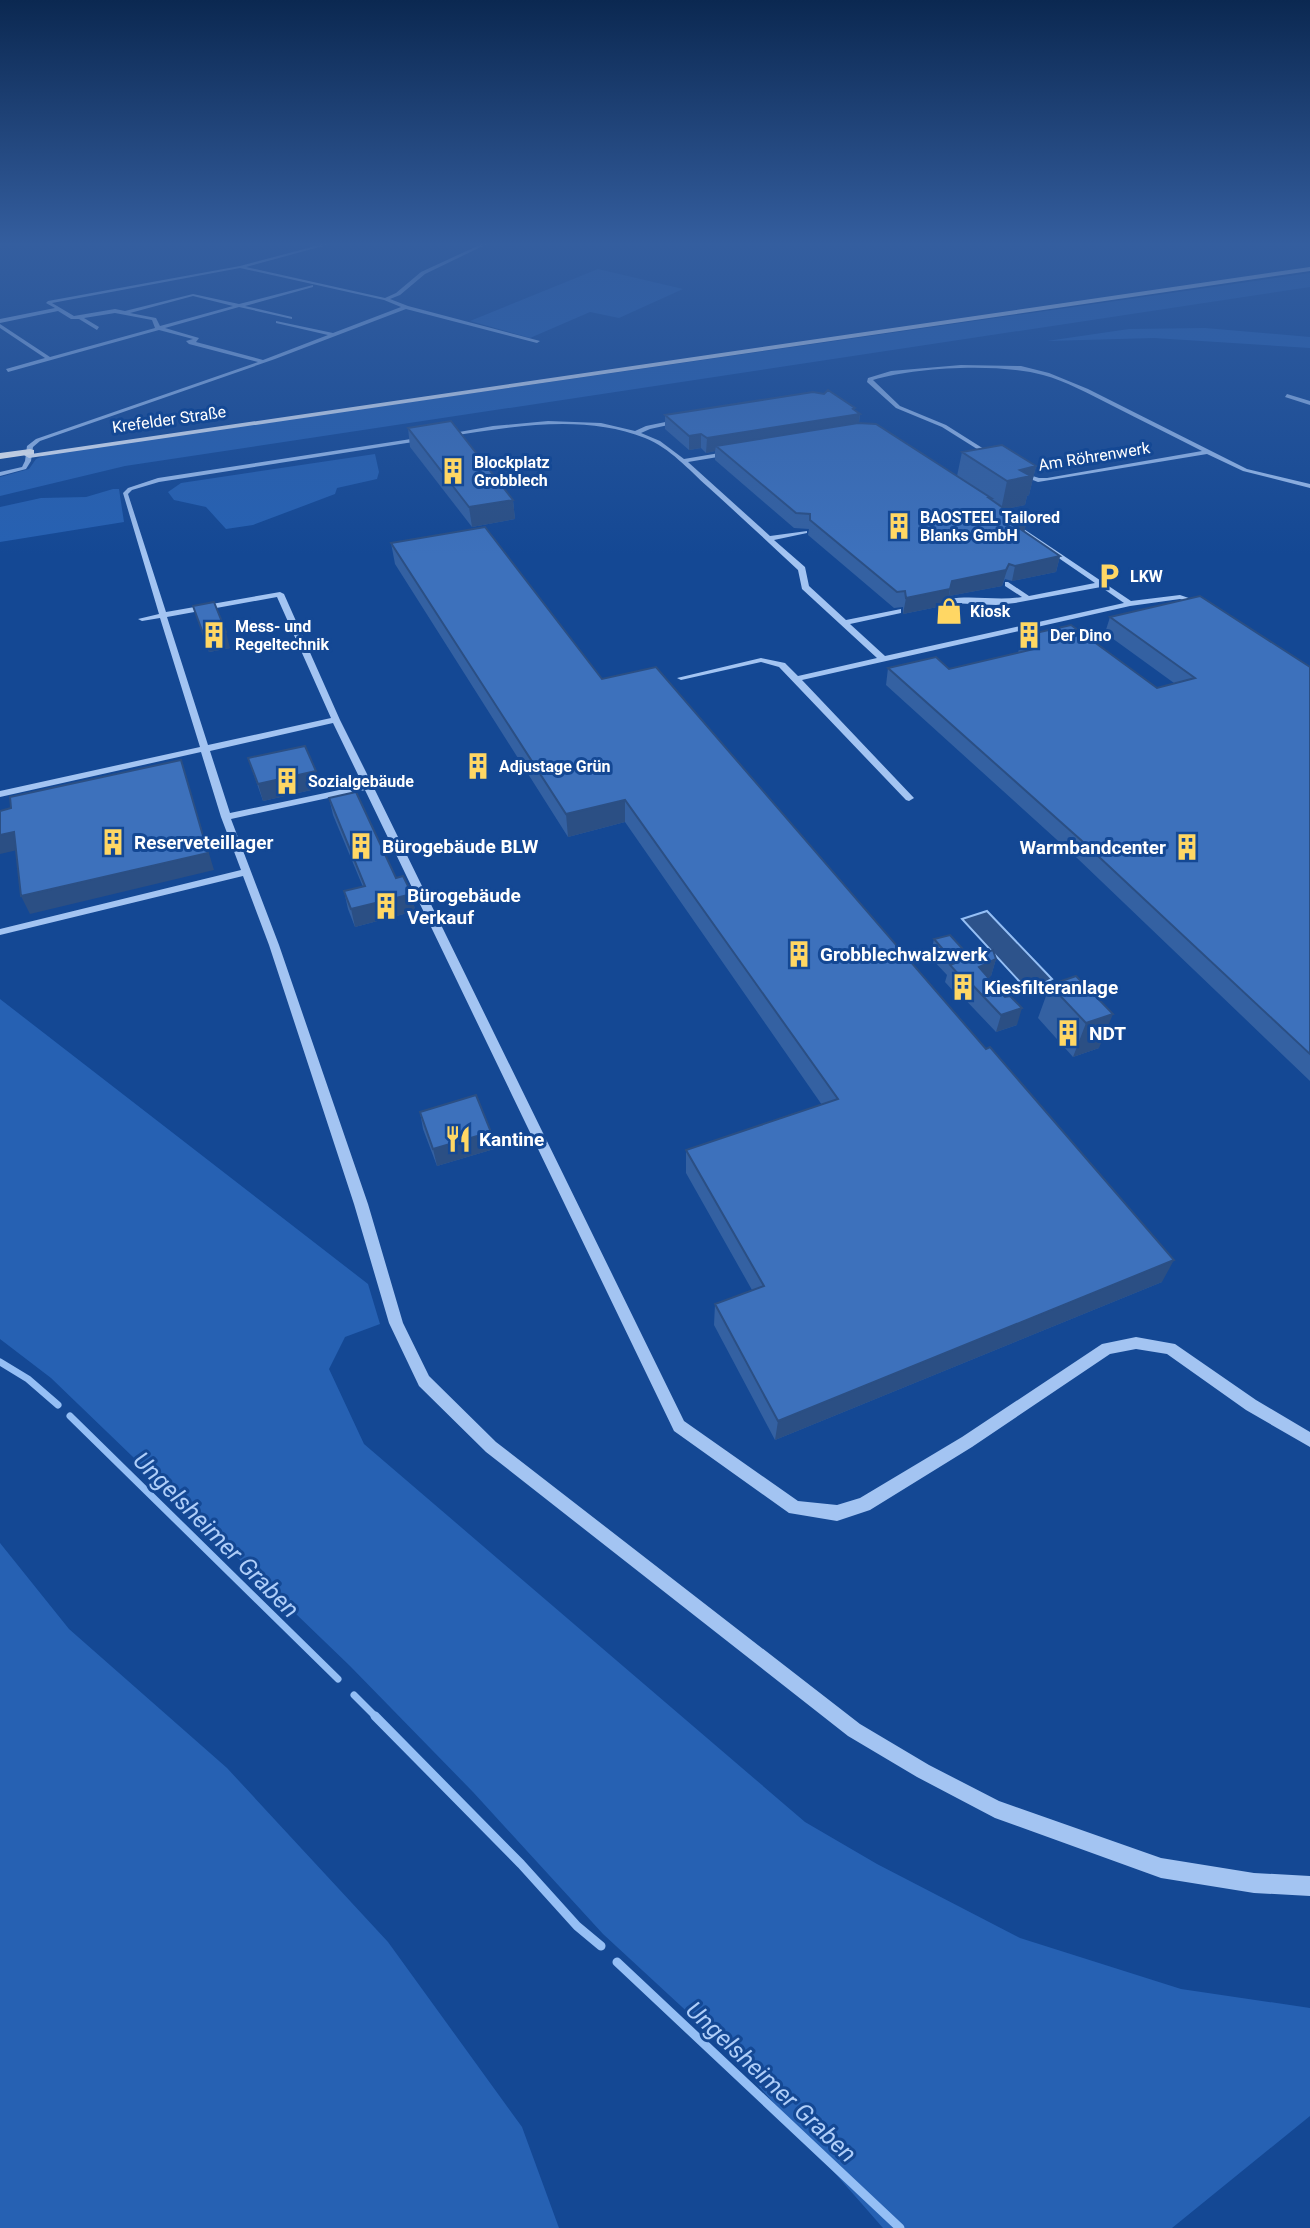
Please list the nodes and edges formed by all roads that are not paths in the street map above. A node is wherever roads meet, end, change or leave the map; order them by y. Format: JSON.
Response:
{"nodes":[{"id":1,"x":33,"y":347,"type":"edge"},
{"id":2,"x":89,"y":347,"type":"edge"},
{"id":3,"x":214,"y":347,"type":"edge"},
{"id":4,"x":301,"y":347,"type":"edge"},
{"id":5,"x":759,"y":347,"type":"edge"},
{"id":6,"x":49,"y":358,"type":"junction"},
{"id":7,"x":263,"y":361,"type":"junction"},
{"id":8,"x":8,"y":370,"type":"dead end"},
{"id":9,"x":1287,"y":396,"type":"dead end"},
{"id":10,"x":1310,"y":403,"type":"edge"},
{"id":11,"x":688,"y":420,"type":"edge"},
{"id":12,"x":846,"y":424,"type":"edge"},
{"id":13,"x":660,"y":425,"type":"junction"},
{"id":14,"x":671,"y":428,"type":"edge"},
{"id":15,"x":637,"y":432,"type":"junction"},
{"id":16,"x":856,"y":432,"type":"junction"},
{"id":17,"x":440,"y":436,"type":"edge"},
{"id":18,"x":426,"y":438,"type":"edge"},
{"id":19,"x":813,"y":439,"type":"junction"},
{"id":20,"x":770,"y":446,"type":"junction"},
{"id":21,"x":822,"y":446,"type":"edge"},
{"id":22,"x":697,"y":449,"type":"edge"},
{"id":23,"x":1206,"y":452,"type":"junction"},
{"id":24,"x":29,"y":453,"type":"junction"},
{"id":25,"x":778,"y":453,"type":"edge"},
{"id":26,"x":724,"y":454,"type":"junction"},
{"id":27,"x":706,"y":457,"type":"junction"},
{"id":28,"x":0,"y":458,"type":"edge"},
{"id":29,"x":683,"y":461,"type":"junction"},
{"id":30,"x":733,"y":461,"type":"edge"},
{"id":31,"x":1001,"y":462,"type":"edge"},
{"id":32,"x":1013,"y":470,"type":"edge"},
{"id":33,"x":0,"y":474,"type":"edge"},
{"id":34,"x":1310,"y":486,"type":"edge"},
{"id":35,"x":805,"y":532,"type":"dead end"},
{"id":36,"x":768,"y":539,"type":"junction"},
{"id":37,"x":1008,"y":584,"type":"edge"},
{"id":38,"x":1102,"y":585,"type":"junction"},
{"id":39,"x":1026,"y":597,"type":"junction"},
{"id":40,"x":952,"y":601,"type":"edge"},
{"id":41,"x":1130,"y":604,"type":"junction"},
{"id":42,"x":1206,"y":606,"type":"edge"},
{"id":43,"x":898,"y":611,"type":"dead end"},
{"id":44,"x":165,"y":615,"type":"junction"},
{"id":45,"x":142,"y":619,"type":"dead end"},
{"id":46,"x":845,"y":623,"type":"junction"},
{"id":47,"x":883,"y":659,"type":"junction"},
{"id":48,"x":681,"y":678,"type":"dead end"},
{"id":49,"x":796,"y":679,"type":"junction"},
{"id":50,"x":336,"y":720,"type":"junction"},
{"id":51,"x":204,"y":749,"type":"junction"},
{"id":52,"x":370,"y":786,"type":"junction"},
{"id":53,"x":0,"y":794,"type":"edge"},
{"id":54,"x":909,"y":798,"type":"dead end"},
{"id":55,"x":226,"y":817,"type":"junction"},
{"id":56,"x":247,"y":872,"type":"junction"},
{"id":57,"x":0,"y":932,"type":"edge"},
{"id":58,"x":1310,"y":1440,"type":"edge"},
{"id":59,"x":1310,"y":1886,"type":"edge"}],
"edges":[{"from":1,"to":6,"type":"street"},
{"from":2,"to":6,"type":"street"},
{"from":3,"to":7,"type":"street"},
{"from":4,"to":7,"type":"street"},
{"from":5,"to":24,"type":"main road","name":"Krefelder Straße"},
{"from":6,"to":8,"type":"street"},
{"from":7,"to":24,"type":"street"},
{"from":9,"to":10,"type":"street"},
{"from":11,"to":13,"type":"street"},
{"from":12,"to":16,"type":"street"},
{"from":13,"to":14,"type":"street"},
{"from":13,"to":15,"type":"street"},
{"from":15,"to":17,"type":"street"},
{"from":15,"to":29,"type":"street"},
{"from":16,"to":19,"type":"street"},
{"from":16,"to":38,"type":"street"},
{"from":18,"to":44,"type":"street"},
{"from":19,"to":20,"type":"street"},
{"from":19,"to":21,"type":"street"},
{"from":20,"to":25,"type":"street"},
{"from":20,"to":26,"type":"street"},
{"from":22,"to":27,"type":"street"},
{"from":23,"to":31,"type":"street","name":"Am Röhrenwerk"},
{"from":23,"to":32,"type":"street","name":"Am Röhrenwerk"},
{"from":23,"to":34,"type":"street","name":"Am Röhrenwerk"},
{"from":24,"to":28,"type":"highway","name":"Krefelder Straße"},
{"from":24,"to":33,"type":"street"},
{"from":26,"to":27,"type":"street"},
{"from":26,"to":30,"type":"street"},
{"from":27,"to":29,"type":"street"},
{"from":29,"to":36,"type":"street"},
{"from":35,"to":36,"type":"street"},
{"from":36,"to":46,"type":"street"},
{"from":37,"to":39,"type":"street"},
{"from":38,"to":39,"type":"street"},
{"from":38,"to":41,"type":"street"},
{"from":39,"to":40,"type":"street"},
{"from":41,"to":42,"type":"street"},
{"from":41,"to":47,"type":"street"},
{"from":43,"to":46,"type":"street"},
{"from":44,"to":45,"type":"street"},
{"from":44,"to":50,"type":"street"},
{"from":44,"to":51,"type":"street"},
{"from":46,"to":47,"type":"street"},
{"from":47,"to":49,"type":"street"},
{"from":48,"to":49,"type":"street"},
{"from":49,"to":54,"type":"street"},
{"from":50,"to":51,"type":"street"},
{"from":50,"to":52,"type":"street"},
{"from":51,"to":53,"type":"street"},
{"from":51,"to":55,"type":"street"},
{"from":52,"to":55,"type":"street"},
{"from":52,"to":58,"type":"street"},
{"from":55,"to":56,"type":"street"},
{"from":56,"to":57,"type":"street"},
{"from":56,"to":59,"type":"street"}]}
